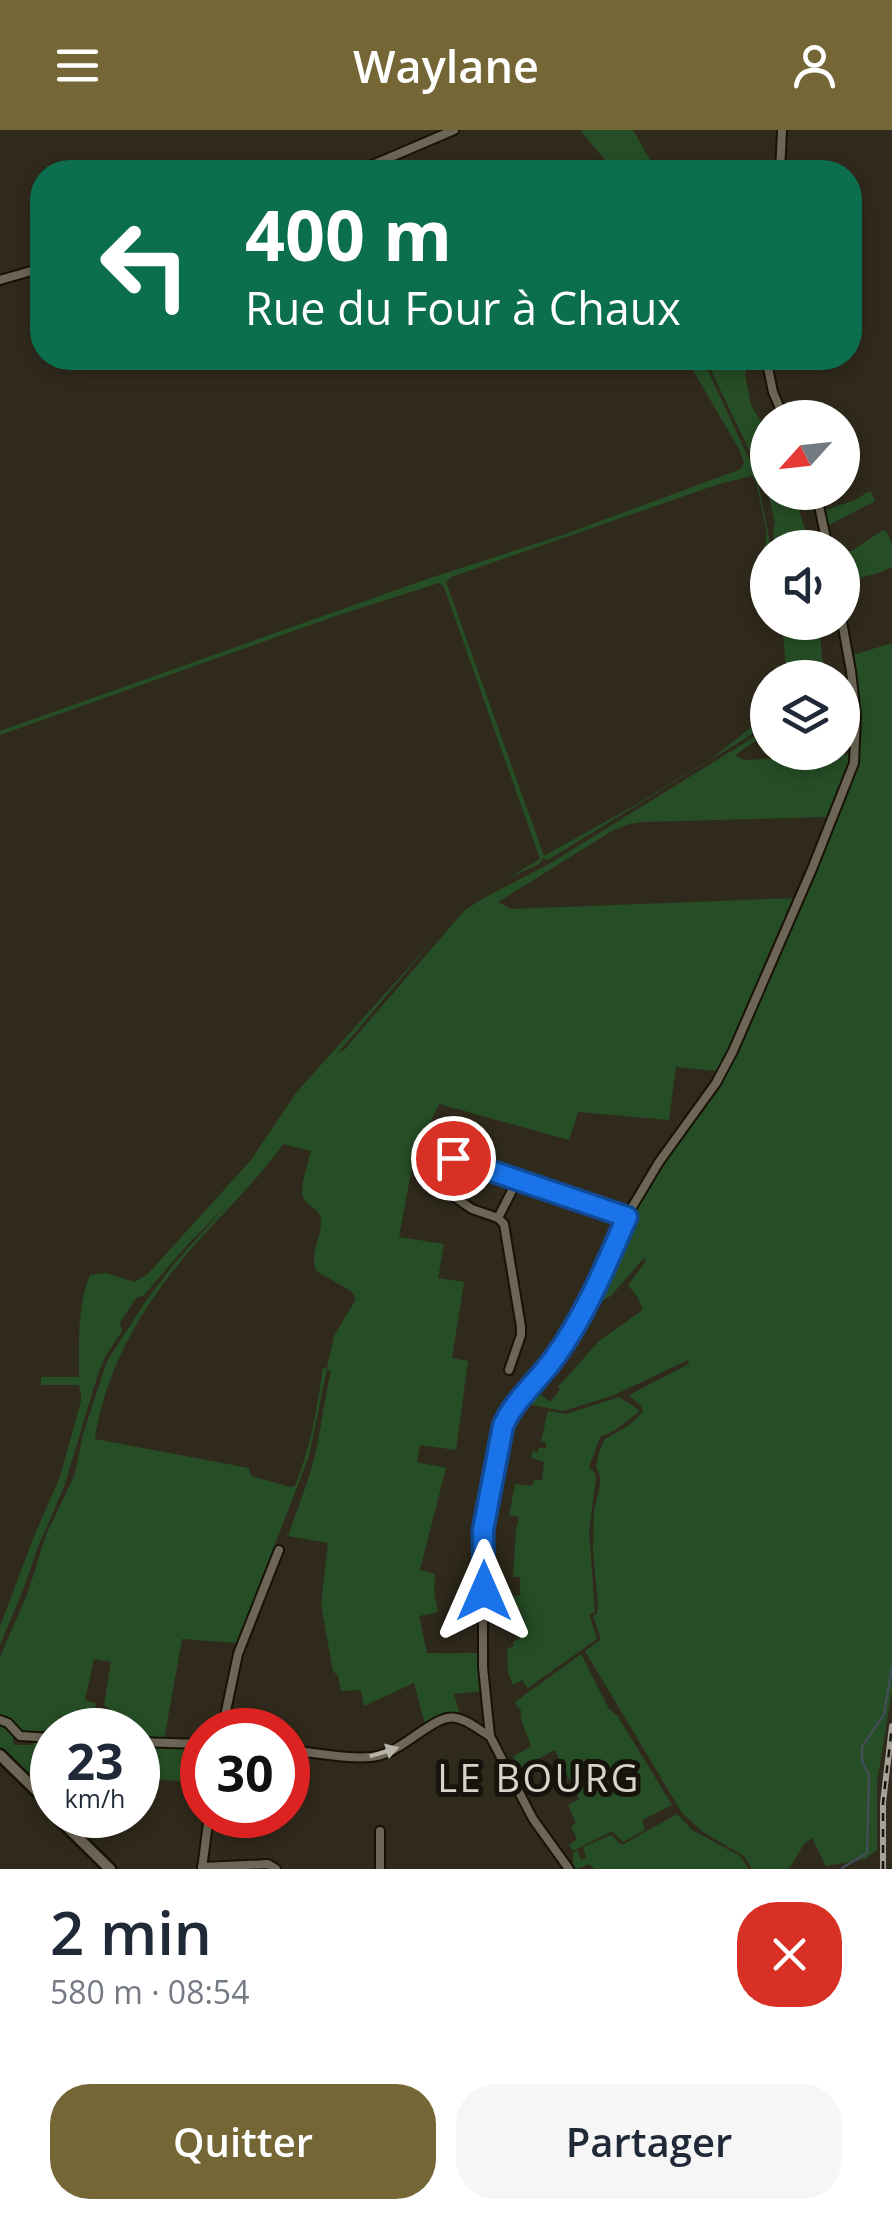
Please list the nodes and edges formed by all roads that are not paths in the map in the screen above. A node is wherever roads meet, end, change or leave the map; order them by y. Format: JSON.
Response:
{"nodes":[{"id":1,"x":454,"y":130,"type":"edge"},
{"id":2,"x":782,"y":130,"type":"edge"},
{"id":3,"x":384,"y":160,"type":"edge"},
{"id":4,"x":781,"y":160,"type":"edge"},
{"id":5,"x":30,"y":271,"type":"edge"},
{"id":6,"x":0,"y":280,"type":"edge"},
{"id":7,"x":768,"y":370,"type":"edge"},
{"id":8,"x":776,"y":400,"type":"edge"},
{"id":9,"x":845,"y":640,"type":"edge"},
{"id":10,"x":518,"y":1180,"type":"junction"},
{"id":11,"x":627,"y":1217,"type":"junction"},
{"id":12,"x":498,"y":1218,"type":"junction"},
{"id":13,"x":509,"y":1370,"type":"dead end"},
{"id":14,"x":279,"y":1550,"type":"dead end"},
{"id":15,"x":227,"y":1708,"type":"edge"},
{"id":16,"x":0,"y":1720,"type":"edge"},
{"id":17,"x":490,"y":1736,"type":"junction"},
{"id":18,"x":30,"y":1737,"type":"edge"},
{"id":19,"x":310,"y":1752,"type":"edge"},
{"id":20,"x":0,"y":1758,"type":"edge"},
{"id":21,"x":30,"y":1787,"type":"edge"},
{"id":22,"x":380,"y":1832,"type":"dead end"},
{"id":23,"x":81,"y":1838,"type":"edge"},
{"id":24,"x":206,"y":1838,"type":"edge"},
{"id":25,"x":202,"y":1868,"type":"edge"},
{"id":26,"x":113,"y":1869,"type":"edge"},
{"id":27,"x":276,"y":1869,"type":"edge"},
{"id":28,"x":380,"y":1869,"type":"edge"},
{"id":29,"x":569,"y":1869,"type":"edge"}],
"edges":[{"from":1,"to":3,"type":"street"},
{"from":2,"to":4,"type":"street"},
{"from":5,"to":6,"type":"street"},
{"from":7,"to":8,"type":"street"},
{"from":9,"to":11,"type":"street"},
{"from":10,"to":11,"type":"street"},
{"from":10,"to":12,"type":"street"},
{"from":10,"to":12,"type":"street"},
{"from":11,"to":17,"type":"street"},
{"from":12,"to":13,"type":"street"},
{"from":14,"to":15,"type":"street"},
{"from":16,"to":18,"type":"street"},
{"from":19,"to":17,"type":"street","one_way":true},
{"from":17,"to":29,"type":"street"},
{"from":20,"to":21,"type":"main road"},
{"from":22,"to":28,"type":"street"},
{"from":23,"to":26,"type":"main road"},
{"from":24,"to":25,"type":"street"},
{"from":25,"to":27,"type":"street"}]}
